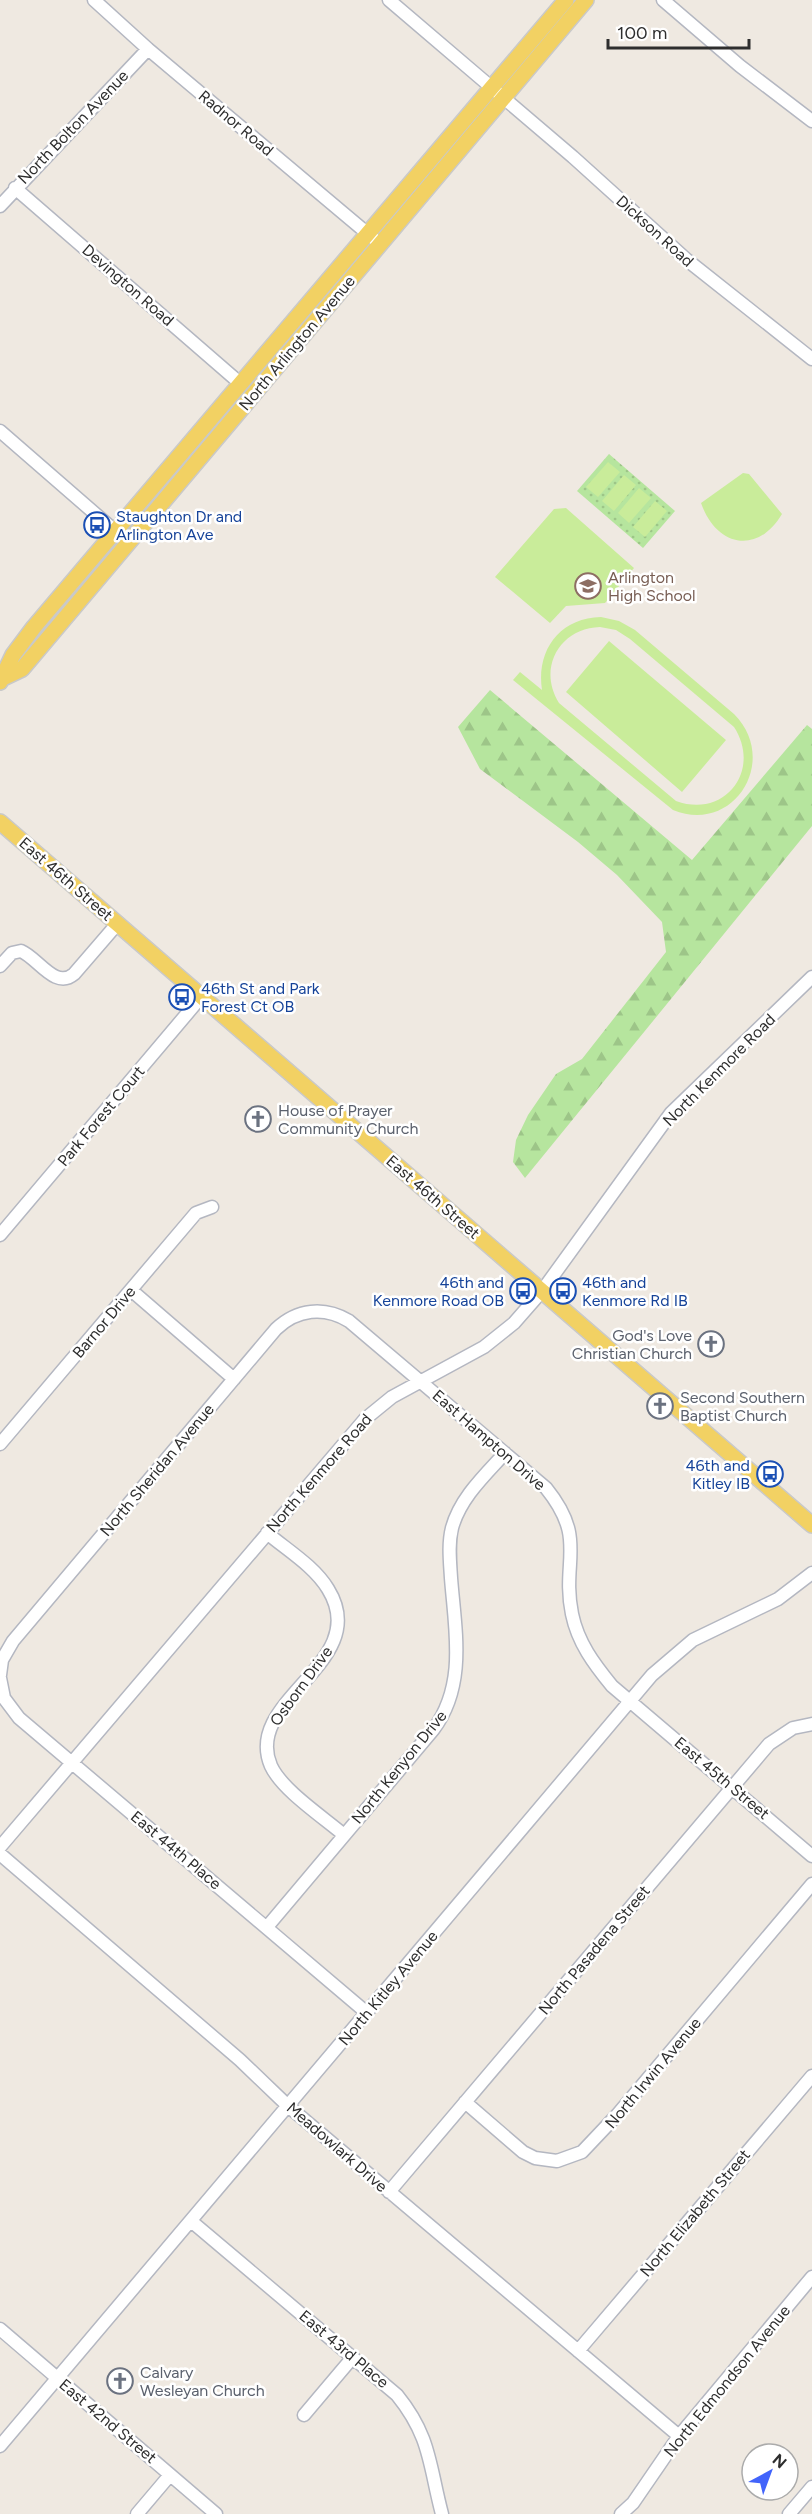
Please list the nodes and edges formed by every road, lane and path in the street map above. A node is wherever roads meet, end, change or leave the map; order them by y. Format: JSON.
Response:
{"nodes":[{"id":1,"x":94,"y":0,"type":"edge"},
{"id":2,"x":389,"y":0,"type":"edge"},
{"id":3,"x":566,"y":0,"type":"edge"},
{"id":4,"x":585,"y":0,"type":"edge"},
{"id":5,"x":663,"y":0,"type":"edge"},
{"id":6,"x":148,"y":49,"type":"junction"},
{"id":7,"x":490,"y":88,"type":"junction"},
{"id":8,"x":502,"y":98,"type":"junction"},
{"id":9,"x":812,"y":121,"type":"edge"},
{"id":10,"x":15,"y":188,"type":"junction"},
{"id":11,"x":0,"y":206,"type":"edge"},
{"id":12,"x":374,"y":239,"type":"junction"},
{"id":13,"x":812,"y":359,"type":"edge"},
{"id":14,"x":241,"y":384,"type":"junction"},
{"id":15,"x":0,"y":431,"type":"edge"},
{"id":16,"x":115,"y":531,"type":"junction"},
{"id":17,"x":2,"y":680,"type":"edge"},
{"id":18,"x":0,"y":822,"type":"edge"},
{"id":19,"x":118,"y":923,"type":"junction"},
{"id":20,"x":0,"y":966,"type":"edge"},
{"id":21,"x":812,"y":977,"type":"edge"},
{"id":22,"x":202,"y":996,"type":"junction"},
{"id":23,"x":212,"y":1207,"type":"dead end"},
{"id":24,"x":0,"y":1235,"type":"edge"},
{"id":25,"x":131,"y":1290,"type":"junction"},
{"id":26,"x":542,"y":1291,"type":"junction"},
{"id":27,"x":328,"y":1312,"type":"joint"},
{"id":28,"x":234,"y":1378,"type":"junction"},
{"id":29,"x":421,"y":1382,"type":"junction"},
{"id":30,"x":0,"y":1444,"type":"edge"},
{"id":31,"x":505,"y":1453,"type":"junction"},
{"id":32,"x":812,"y":1525,"type":"edge"},
{"id":33,"x":267,"y":1533,"type":"junction"},
{"id":34,"x":812,"y":1573,"type":"edge"},
{"id":35,"x":4,"y":1655,"type":"joint"},
{"id":36,"x":0,"y":1676,"type":"edge"},
{"id":37,"x":631,"y":1701,"type":"junction"},
{"id":38,"x":811,"y":1724,"type":"edge"},
{"id":39,"x":72,"y":1763,"type":"junction"},
{"id":40,"x":732,"y":1788,"type":"junction"},
{"id":41,"x":344,"y":1835,"type":"junction"},
{"id":42,"x":0,"y":1847,"type":"edge"},
{"id":43,"x":0,"y":1854,"type":"edge"},
{"id":44,"x":812,"y":1856,"type":"edge"},
{"id":45,"x":812,"y":1884,"type":"edge"},
{"id":46,"x":267,"y":1927,"type":"junction"},
{"id":47,"x":367,"y":2013,"type":"junction"},
{"id":48,"x":812,"y":2076,"type":"edge"},
{"id":49,"x":465,"y":2102,"type":"junction"},
{"id":50,"x":288,"y":2106,"type":"junction"},
{"id":51,"x":389,"y":2192,"type":"junction"},
{"id":52,"x":191,"y":2221,"type":"junction"},
{"id":53,"x":812,"y":2277,"type":"edge"},
{"id":54,"x":0,"y":2329,"type":"edge"},
{"id":55,"x":578,"y":2351,"type":"junction"},
{"id":56,"x":353,"y":2358,"type":"junction"},
{"id":57,"x":57,"y":2378,"type":"junction"},
{"id":58,"x":304,"y":2415,"type":"dead end"},
{"id":59,"x":679,"y":2436,"type":"junction"},
{"id":60,"x":0,"y":2446,"type":"edge"},
{"id":61,"x":170,"y":2475,"type":"junction"},
{"id":62,"x":812,"y":2487,"type":"edge"},
{"id":63,"x":137,"y":2514,"type":"edge"},
{"id":64,"x":216,"y":2514,"type":"edge"},
{"id":65,"x":442,"y":2514,"type":"edge"},
{"id":66,"x":621,"y":2514,"type":"edge"},
{"id":67,"x":789,"y":2514,"type":"edge"}],
"edges":[{"from":1,"to":6,"type":"street","name":"Radnor Road"},
{"from":2,"to":7,"type":"street","name":"Dickson Road"},
{"from":3,"to":7,"type":"main road","name":"North Arlington Avenue"},
{"from":4,"to":8,"type":"main road","name":"North Arlington Avenue"},
{"from":5,"to":9,"type":"street"},
{"from":6,"to":10,"type":"street","name":"North Bolton Avenue"},
{"from":6,"to":12,"type":"street","name":"Radnor Road"},
{"from":7,"to":8,"type":"street","name":"Dickson Road"},
{"from":7,"to":12,"type":"main road","name":"North Arlington Avenue"},
{"from":8,"to":12,"type":"main road","name":"North Arlington Avenue"},
{"from":8,"to":13,"type":"street","name":"Dickson Road"},
{"from":10,"to":11,"type":"street","name":"North Bolton Avenue"},
{"from":10,"to":14,"type":"street","name":"Devington Road"},
{"from":12,"to":14,"type":"main road","name":"North Arlington Avenue"},
{"from":12,"to":17,"type":"main road","name":"North Arlington Avenue"},
{"from":14,"to":16,"type":"main road","name":"North Arlington Avenue"},
{"from":15,"to":16,"type":"street"},
{"from":16,"to":17,"type":"main road","name":"North Arlington Avenue"},
{"from":18,"to":19,"type":"main road","name":"East 46th Street"},
{"from":19,"to":20,"type":"street"},
{"from":19,"to":22,"type":"main road","name":"East 46th Street"},
{"from":21,"to":26,"type":"street","name":"North Kenmore Road"},
{"from":22,"to":24,"type":"street","name":"Park Forest Court"},
{"from":22,"to":26,"type":"main road","name":"East 46th Street"},
{"from":23,"to":25,"type":"street","name":"Barnor Drive"},
{"from":25,"to":28,"type":"street"},
{"from":25,"to":30,"type":"street","name":"Barnor Drive"},
{"from":26,"to":29,"type":"street","name":"North Kenmore Road"},
{"from":26,"to":32,"type":"main road","name":"East 46th Street"},
{"from":27,"to":28,"type":"street","name":"North Sheridan Avenue"},
{"from":27,"to":29,"type":"street","name":"East Hampton Drive"},
{"from":28,"to":35,"type":"street","name":"North Sheridan Avenue"},
{"from":29,"to":31,"type":"street","name":"East Hampton Drive"},
{"from":29,"to":33,"type":"street","name":"North Kenmore Road"},
{"from":31,"to":37,"type":"street","name":"East Hampton Drive"},
{"from":31,"to":41,"type":"street","name":"North Kenyon Drive"},
{"from":33,"to":39,"type":"street","name":"North Kenmore Road"},
{"from":33,"to":41,"type":"street","name":"Osborn Drive"},
{"from":34,"to":37,"type":"street","name":"North Kitley Avenue"},
{"from":35,"to":36,"type":"street","name":"East 44th Place"},
{"from":36,"to":39,"type":"street","name":"East 44th Place"},
{"from":37,"to":40,"type":"street","name":"East 45th Street"},
{"from":37,"to":47,"type":"street","name":"North Kitley Avenue"},
{"from":38,"to":40,"type":"street","name":"North Pasadena Street"},
{"from":39,"to":42,"type":"street","name":"North Kenmore Road"},
{"from":39,"to":46,"type":"street","name":"East 44th Place"},
{"from":40,"to":44,"type":"street","name":"East 45th Street"},
{"from":40,"to":49,"type":"street","name":"North Pasadena Street"},
{"from":41,"to":46,"type":"street","name":"North Kenyon Drive"},
{"from":43,"to":50,"type":"street","name":"Meadowlark Drive"},
{"from":45,"to":49,"type":"street","name":"North Irwin Avenue"},
{"from":46,"to":47,"type":"street","name":"East 44th Place"},
{"from":47,"to":50,"type":"street","name":"North Kitley Avenue"},
{"from":48,"to":55,"type":"street","name":"North Elizabeth Street"},
{"from":49,"to":51,"type":"street","name":"North Pasadena Street"},
{"from":50,"to":51,"type":"street","name":"Meadowlark Drive"},
{"from":50,"to":52,"type":"street","name":"North Kitley Avenue"},
{"from":51,"to":55,"type":"street","name":"Meadowlark Drive"},
{"from":52,"to":56,"type":"street","name":"East 43rd Place"},
{"from":52,"to":57,"type":"street","name":"North Kitley Avenue"},
{"from":53,"to":59,"type":"street","name":"North Edmondson Avenue"},
{"from":54,"to":57,"type":"street","name":"East 42nd Street"},
{"from":55,"to":59,"type":"street","name":"Meadowlark Drive"},
{"from":56,"to":58,"type":"street"},
{"from":56,"to":65,"type":"street","name":"East 43rd Place"},
{"from":57,"to":60,"type":"street","name":"North Kitley Avenue"},
{"from":57,"to":61,"type":"street","name":"East 42nd Street"},
{"from":59,"to":66,"type":"street","name":"North Edmondson Avenue"},
{"from":61,"to":63,"type":"street"},
{"from":61,"to":64,"type":"street","name":"East 42nd Street"},
{"from":62,"to":67,"type":"street"}]}
